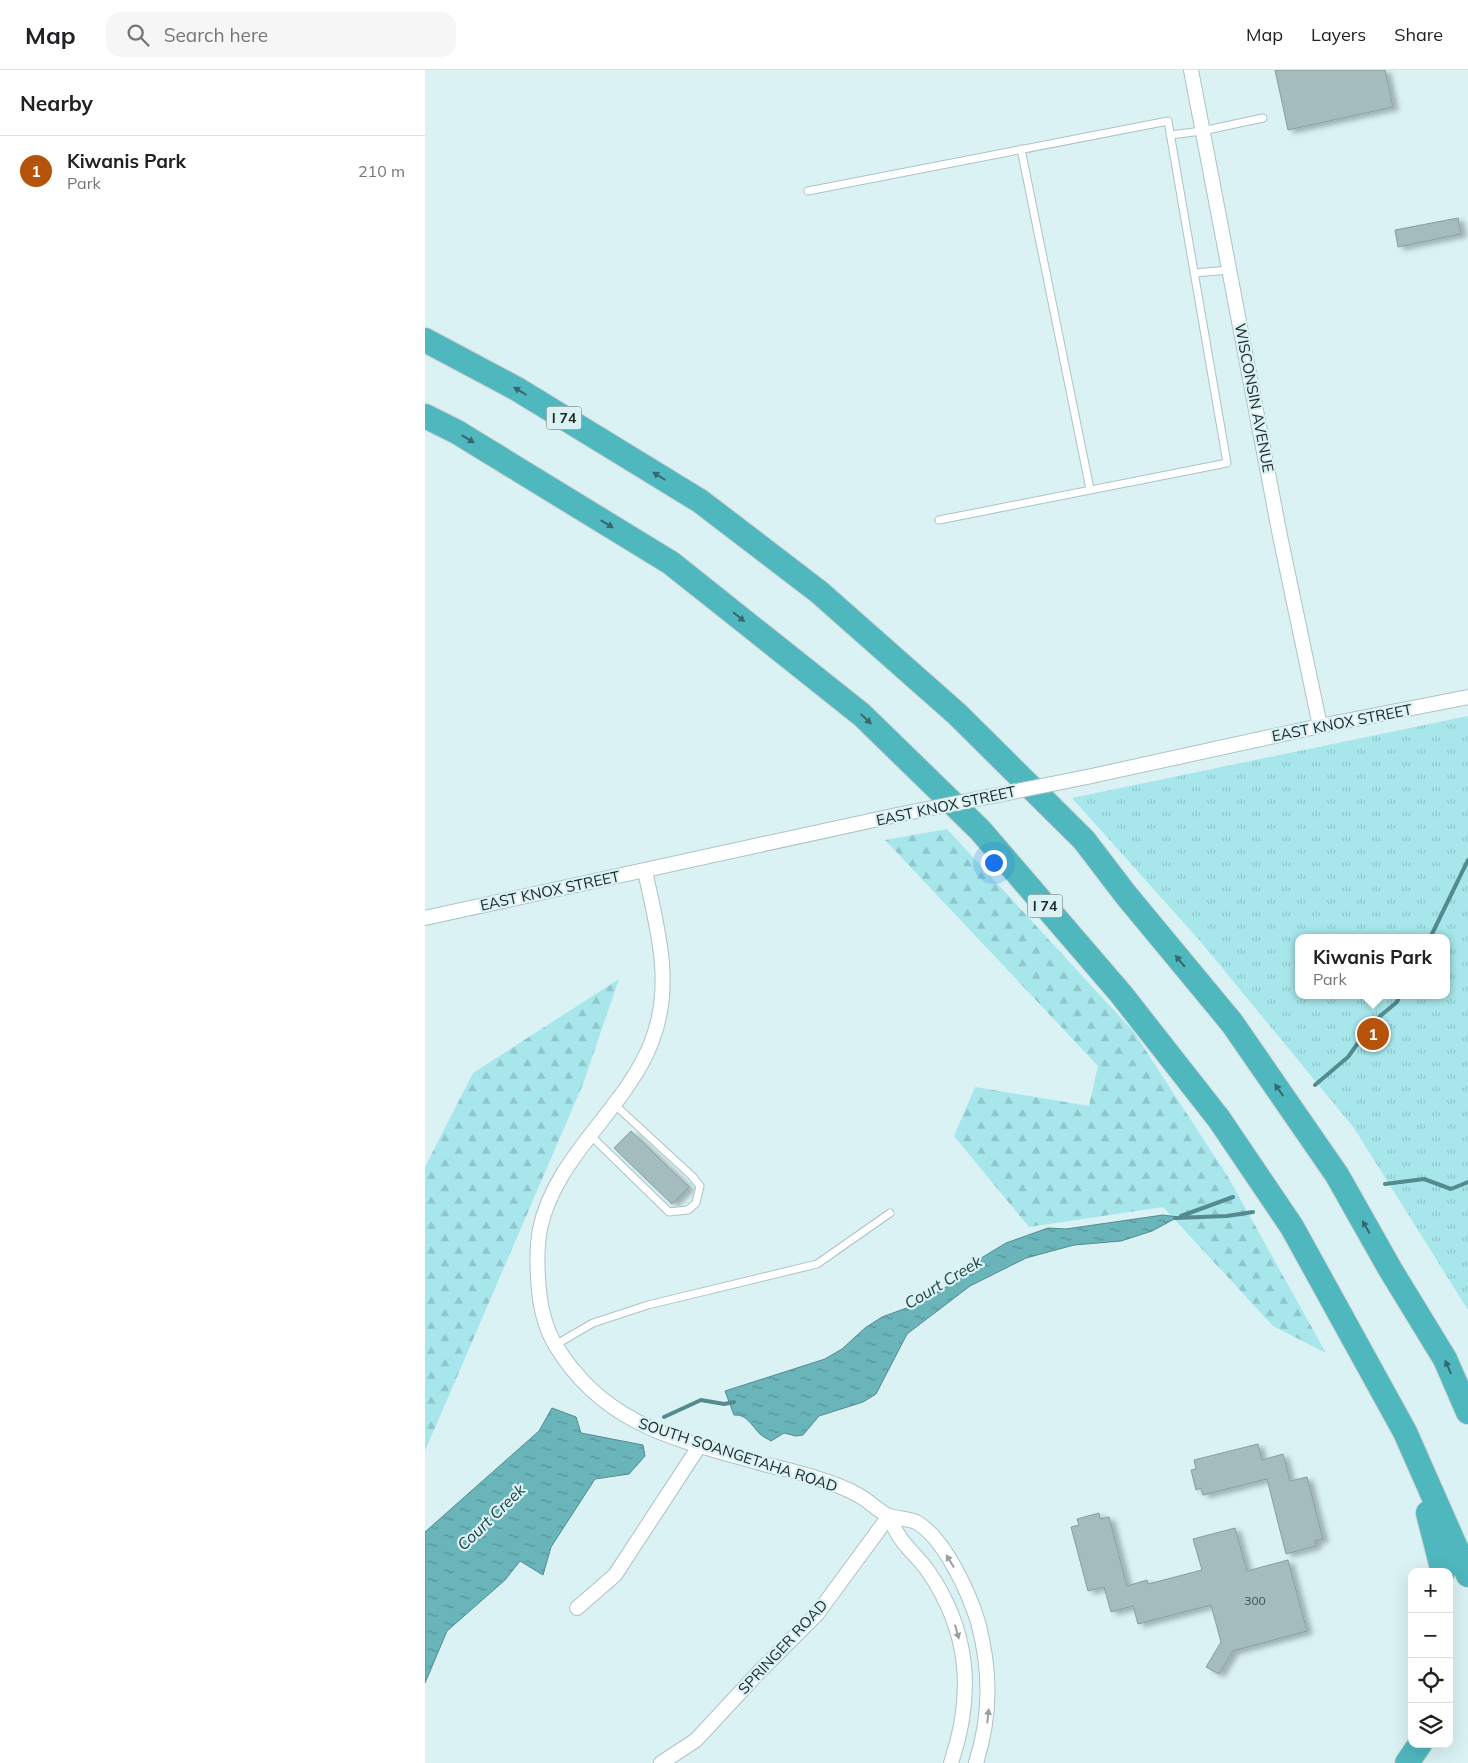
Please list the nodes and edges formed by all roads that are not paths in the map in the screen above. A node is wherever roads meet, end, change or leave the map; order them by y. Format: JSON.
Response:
{"nodes":[{"id":1,"x":1191,"y":70,"type":"edge"},
{"id":2,"x":1263,"y":118,"type":"dead end"},
{"id":3,"x":1202,"y":131,"type":"junction"},
{"id":4,"x":1171,"y":135,"type":"junction"},
{"id":5,"x":1021,"y":149,"type":"junction"},
{"id":6,"x":808,"y":191,"type":"dead end"},
{"id":7,"x":1230,"y":270,"type":"junction"},
{"id":8,"x":1194,"y":273,"type":"junction"},
{"id":9,"x":425,"y":340,"type":"edge"},
{"id":10,"x":425,"y":416,"type":"edge"},
{"id":11,"x":1090,"y":489,"type":"junction"},
{"id":12,"x":939,"y":520,"type":"dead end"},
{"id":13,"x":1468,"y":697,"type":"edge"},
{"id":14,"x":1321,"y":726,"type":"junction"},
{"id":15,"x":645,"y":871,"type":"junction"},
{"id":16,"x":425,"y":918,"type":"edge"},
{"id":17,"x":615,"y":1105,"type":"junction"},
{"id":18,"x":591,"y":1136,"type":"junction"},
{"id":19,"x":890,"y":1213,"type":"dead end"},
{"id":20,"x":555,"y":1345,"type":"junction"},
{"id":21,"x":1468,"y":1412,"type":"edge"},
{"id":22,"x":1405,"y":1432,"type":"junction"},
{"id":23,"x":700,"y":1444,"type":"junction"},
{"id":24,"x":889,"y":1516,"type":"junction"},
{"id":25,"x":1442,"y":1568,"type":"edge"},
{"id":26,"x":1468,"y":1575,"type":"edge"},
{"id":27,"x":577,"y":1608,"type":"dead end"},
{"id":28,"x":1417,"y":1748,"type":"edge"},
{"id":29,"x":661,"y":1763,"type":"edge"},
{"id":30,"x":951,"y":1763,"type":"edge"},
{"id":31,"x":976,"y":1763,"type":"edge"},
{"id":32,"x":1407,"y":1763,"type":"edge"}],
"edges":[{"from":1,"to":3,"type":"street","name":"WISCONSIN AVENUE"},
{"from":2,"to":3,"type":"lane"},
{"from":3,"to":4,"type":"lane"},
{"from":3,"to":7,"type":"street","name":"WISCONSIN AVENUE"},
{"from":4,"to":5,"type":"lane"},
{"from":4,"to":8,"type":"lane"},
{"from":5,"to":6,"type":"lane"},
{"from":5,"to":11,"type":"lane"},
{"from":7,"to":8,"type":"lane"},
{"from":7,"to":14,"type":"street","name":"WISCONSIN AVENUE"},
{"from":8,"to":11,"type":"lane"},
{"from":21,"to":9,"type":"highway","number":"I 74","one_way":true},
{"from":10,"to":22,"type":"highway","number":"I 74","one_way":true},
{"from":11,"to":12,"type":"lane"},
{"from":13,"to":14,"type":"street","name":"EAST KNOX STREET"},
{"from":14,"to":15,"type":"street","name":"EAST KNOX STREET","bridge":true},
{"from":15,"to":16,"type":"street","name":"EAST KNOX STREET"},
{"from":15,"to":17,"type":"street","name":"SOUTH SOANGETAHA ROAD"},
{"from":17,"to":18,"type":"street","name":"SOUTH SOANGETAHA ROAD"},
{"from":17,"to":18,"type":"lane"},
{"from":18,"to":20,"type":"street","name":"SOUTH SOANGETAHA ROAD"},
{"from":19,"to":20,"type":"lane"},
{"from":20,"to":23,"type":"street","name":"SOUTH SOANGETAHA ROAD"},
{"from":22,"to":25,"type":"highway"},
{"from":22,"to":26,"type":"highway","number":"I 74"},
{"from":23,"to":24,"type":"street","name":"SOUTH SOANGETAHA ROAD"},
{"from":23,"to":27,"type":"street"},
{"from":24,"to":29,"type":"street","name":"SPRINGER ROAD"},
{"from":24,"to":30,"type":"street","name":"SOUTH SOANGETAHA ROAD","one_way":true},
{"from":31,"to":24,"type":"street","name":"SOUTH SOANGETAHA ROAD","one_way":true},
{"from":28,"to":32,"type":"highway"}]}
